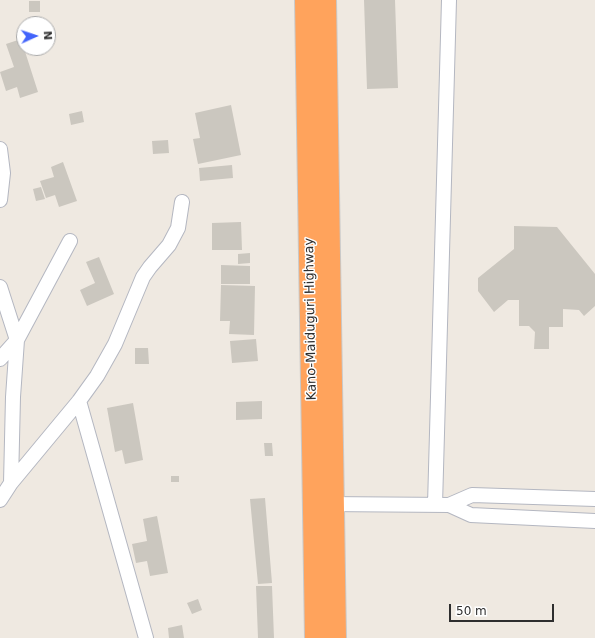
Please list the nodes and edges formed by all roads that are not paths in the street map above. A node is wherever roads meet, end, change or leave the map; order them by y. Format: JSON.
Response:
{"nodes":[{"id":1,"x":306,"y":0,"type":"edge"},
{"id":2,"x":326,"y":0,"type":"edge"},
{"id":3,"x":449,"y":0,"type":"edge"},
{"id":4,"x":0,"y":149,"type":"edge"},
{"id":5,"x":0,"y":200,"type":"edge"},
{"id":6,"x":182,"y":202,"type":"dead end"},
{"id":7,"x":70,"y":241,"type":"dead end"},
{"id":8,"x":0,"y":287,"type":"edge"},
{"id":9,"x":17,"y":340,"type":"junction"},
{"id":10,"x":0,"y":359,"type":"edge"},
{"id":11,"x":79,"y":401,"type":"junction"},
{"id":12,"x":11,"y":483,"type":"junction"},
{"id":13,"x":595,"y":499,"type":"edge"},
{"id":14,"x":0,"y":500,"type":"edge"},
{"id":15,"x":324,"y":504,"type":"junction"},
{"id":16,"x":442,"y":505,"type":"junction"},
{"id":17,"x":595,"y":521,"type":"edge"},
{"id":18,"x":146,"y":638,"type":"edge"},
{"id":19,"x":316,"y":638,"type":"edge"},
{"id":20,"x":335,"y":638,"type":"edge"}],
"edges":[{"from":1,"to":15,"type":"highway","name":"Kano-Maiduguri Highway"},
{"from":2,"to":15,"type":"highway","name":"Kano-Maiduguri Highway"},
{"from":3,"to":16,"type":"street"},
{"from":4,"to":5,"type":"street"},
{"from":6,"to":11,"type":"street"},
{"from":7,"to":9,"type":"street"},
{"from":8,"to":9,"type":"street"},
{"from":9,"to":10,"type":"street"},
{"from":9,"to":12,"type":"street"},
{"from":11,"to":12,"type":"street"},
{"from":11,"to":18,"type":"street"},
{"from":12,"to":14,"type":"street"},
{"from":13,"to":16,"type":"street"},
{"from":15,"to":16,"type":"street"},
{"from":15,"to":19,"type":"highway","name":"Kano-Maiduguri Highway"},
{"from":15,"to":20,"type":"highway","name":"Kano-Maiduguri Highway"},
{"from":16,"to":17,"type":"street"}]}
